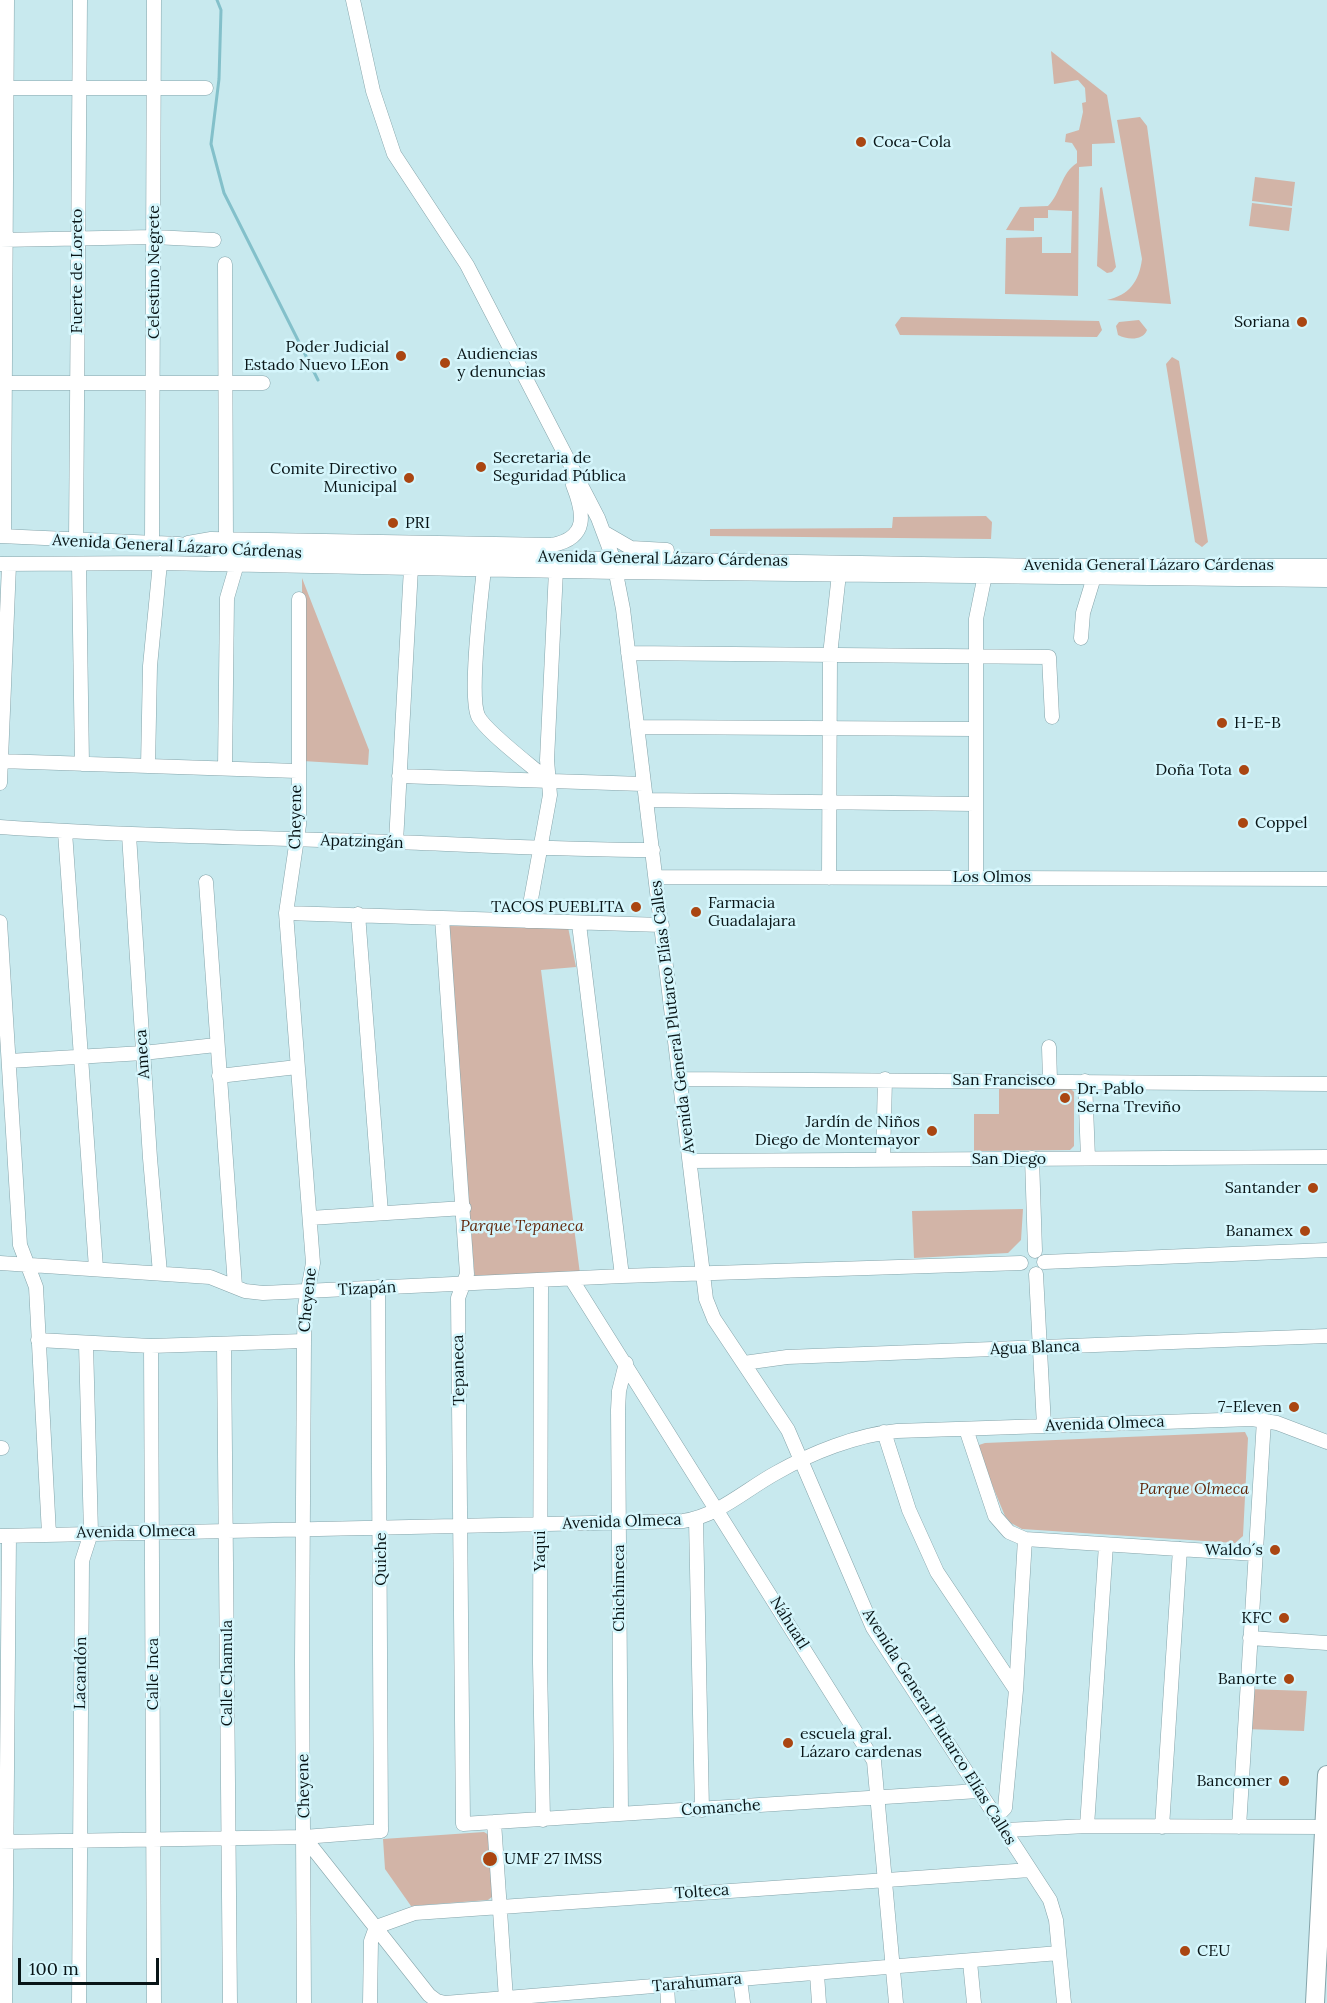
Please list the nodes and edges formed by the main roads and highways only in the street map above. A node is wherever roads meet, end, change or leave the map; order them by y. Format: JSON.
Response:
{"nodes":[{"id":1,"x":1327,"y":1775,"type":"edge"},
{"id":2,"x":1315,"y":2003,"type":"edge"}],
"edges":[{"from":1,"to":2,"type":"main road"}]}
